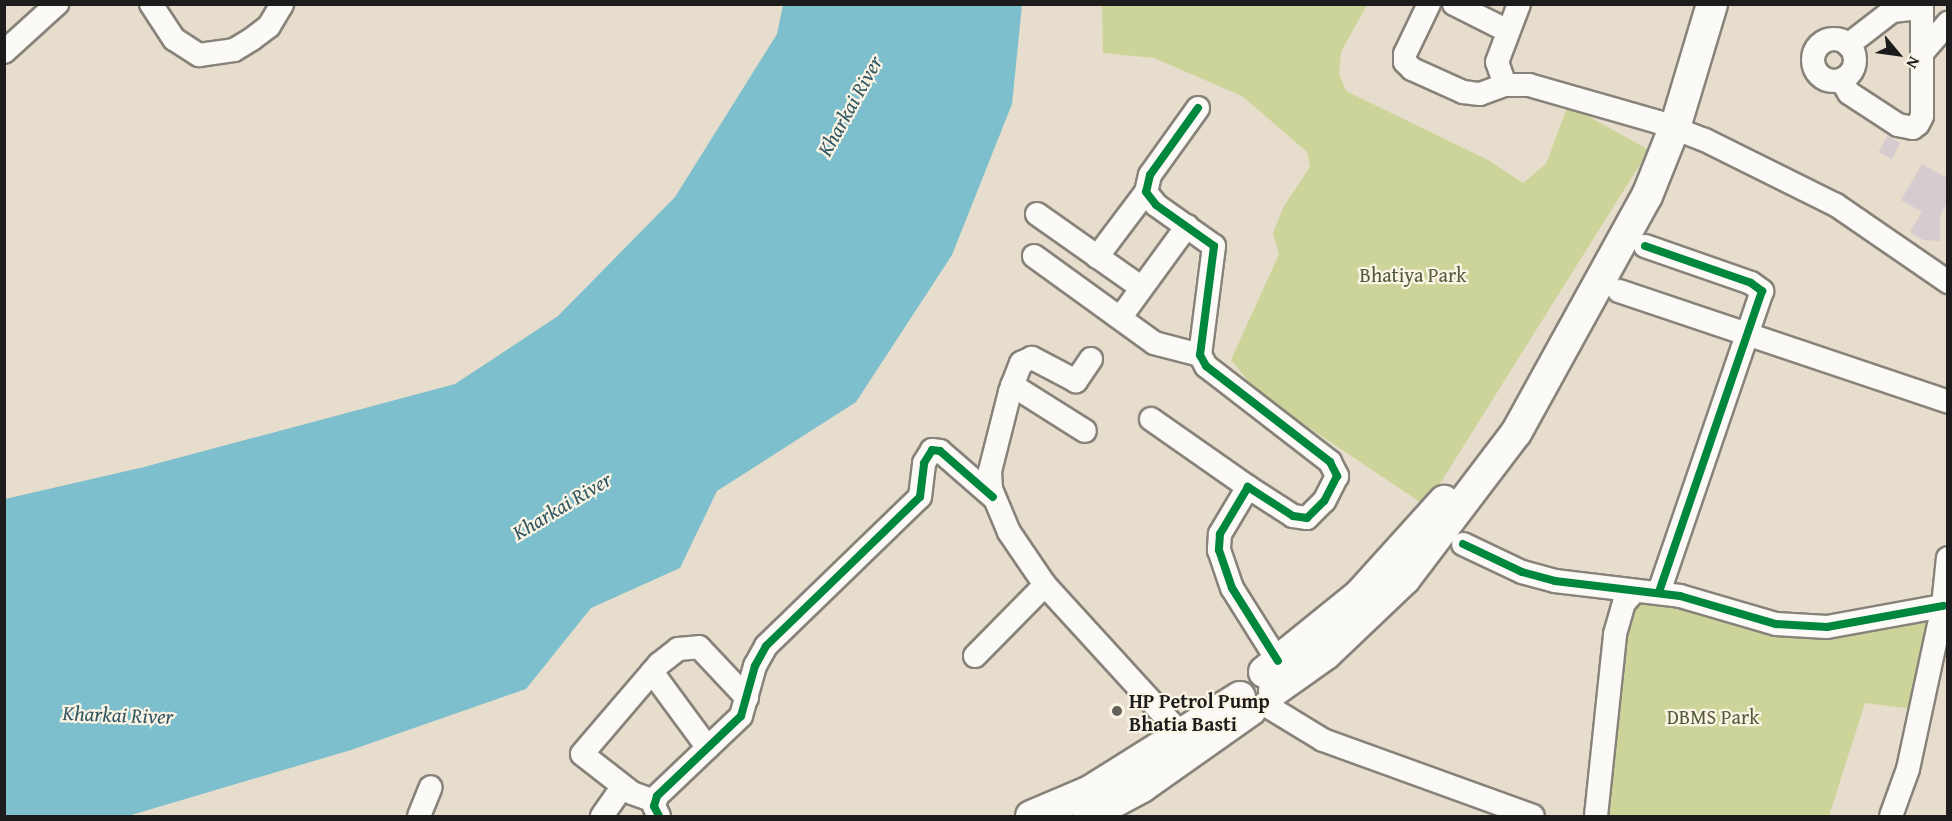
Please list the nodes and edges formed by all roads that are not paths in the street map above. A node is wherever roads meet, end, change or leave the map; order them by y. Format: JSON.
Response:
{"nodes":[{"id":1,"x":57,"y":4,"type":"edge"},
{"id":2,"x":151,"y":4,"type":"edge"},
{"id":3,"x":282,"y":4,"type":"edge"},
{"id":4,"x":1429,"y":4,"type":"edge"},
{"id":5,"x":1454,"y":4,"type":"edge"},
{"id":6,"x":1519,"y":4,"type":"edge"},
{"id":7,"x":1693,"y":4,"type":"edge"},
{"id":8,"x":1712,"y":4,"type":"edge"},
{"id":9,"x":1922,"y":6,"type":"edge"},
{"id":10,"x":1947,"y":22,"type":"edge"},
{"id":11,"x":1508,"y":31,"type":"junction"},
{"id":12,"x":1848,"y":45,"type":"junction"},
{"id":13,"x":4,"y":52,"type":"edge"},
{"id":14,"x":1922,"y":53,"type":"junction"},
{"id":15,"x":1841,"y":80,"type":"junction"},
{"id":16,"x":1505,"y":85,"type":"junction"},
{"id":17,"x":1198,"y":108,"type":"dead end"},
{"id":18,"x":1666,"y":125,"type":"junction"},
{"id":19,"x":1146,"y":192,"type":"junction"},
{"id":20,"x":1037,"y":214,"type":"dead end"},
{"id":21,"x":1187,"y":226,"type":"junction"},
{"id":22,"x":1645,"y":246,"type":"dead end"},
{"id":23,"x":1034,"y":256,"type":"dead end"},
{"id":24,"x":1097,"y":257,"type":"junction"},
{"id":25,"x":1947,"y":282,"type":"edge"},
{"id":26,"x":1142,"y":288,"type":"junction"},
{"id":27,"x":1619,"y":291,"type":"dead end"},
{"id":28,"x":1120,"y":318,"type":"junction"},
{"id":29,"x":1749,"y":333,"type":"junction"},
{"id":30,"x":1200,"y":355,"type":"junction"},
{"id":31,"x":1091,"y":359,"type":"dead end"},
{"id":32,"x":1012,"y":385,"type":"junction"},
{"id":33,"x":1947,"y":402,"type":"edge"},
{"id":34,"x":1151,"y":418,"type":"dead end"},
{"id":35,"x":1085,"y":431,"type":"dead end"},
{"id":36,"x":1248,"y":487,"type":"junction"},
{"id":37,"x":993,"y":497,"type":"junction"},
{"id":38,"x":1463,"y":544,"type":"dead end"},
{"id":39,"x":1947,"y":564,"type":"edge"},
{"id":40,"x":1045,"y":585,"type":"junction"},
{"id":41,"x":1634,"y":592,"type":"junction"},
{"id":42,"x":1659,"y":592,"type":"junction"},
{"id":43,"x":1943,"y":606,"type":"junction"},
{"id":44,"x":975,"y":656,"type":"dead end"},
{"id":45,"x":652,"y":672,"type":"junction"},
{"id":46,"x":1262,"y":689,"type":"junction"},
{"id":47,"x":747,"y":698,"type":"junction"},
{"id":48,"x":1181,"y":734,"type":"junction"},
{"id":49,"x":708,"y":748,"type":"junction"},
{"id":50,"x":431,"y":787,"type":"dead end"},
{"id":51,"x":622,"y":787,"type":"junction"},
{"id":52,"x":656,"y":809,"type":"edge"},
{"id":53,"x":1488,"y":809,"type":"edge"},
{"id":54,"x":419,"y":816,"type":"edge"},
{"id":55,"x":602,"y":816,"type":"edge"},
{"id":56,"x":1031,"y":816,"type":"edge"},
{"id":57,"x":1088,"y":816,"type":"edge"},
{"id":58,"x":1533,"y":816,"type":"edge"},
{"id":59,"x":1596,"y":816,"type":"edge"},
{"id":60,"x":1891,"y":816,"type":"edge"}],
"edges":[{"from":1,"to":13,"type":"street"},
{"from":2,"to":3,"type":"street"},
{"from":4,"to":16,"type":"street"},
{"from":5,"to":11,"type":"street"},
{"from":6,"to":11,"type":"street"},
{"from":7,"to":18,"type":"main road"},
{"from":8,"to":18,"type":"main road"},
{"from":9,"to":12,"type":"street"},
{"from":9,"to":14,"type":"street"},
{"from":10,"to":14,"type":"street"},
{"from":11,"to":16,"type":"street"},
{"from":12,"to":15,"type":"street"},
{"from":12,"to":15,"type":"street"},
{"from":14,"to":15,"type":"street"},
{"from":16,"to":18,"type":"street"},
{"from":17,"to":19,"type":"street"},
{"from":18,"to":25,"type":"street"},
{"from":18,"to":46,"type":"main road"},
{"from":19,"to":21,"type":"street"},
{"from":19,"to":24,"type":"street"},
{"from":20,"to":24,"type":"street"},
{"from":21,"to":26,"type":"street"},
{"from":21,"to":30,"type":"street"},
{"from":22,"to":29,"type":"street"},
{"from":23,"to":28,"type":"street"},
{"from":24,"to":26,"type":"street"},
{"from":26,"to":28,"type":"street"},
{"from":27,"to":29,"type":"street"},
{"from":28,"to":30,"type":"street"},
{"from":29,"to":33,"type":"street"},
{"from":29,"to":42,"type":"street"},
{"from":30,"to":36,"type":"street"},
{"from":31,"to":32,"type":"street"},
{"from":32,"to":35,"type":"street"},
{"from":32,"to":37,"type":"street"},
{"from":34,"to":36,"type":"street"},
{"from":36,"to":46,"type":"street"},
{"from":37,"to":40,"type":"street"},
{"from":37,"to":47,"type":"street"},
{"from":38,"to":41,"type":"street"},
{"from":39,"to":43,"type":"street"},
{"from":40,"to":44,"type":"street"},
{"from":40,"to":48,"type":"street"},
{"from":41,"to":42,"type":"street"},
{"from":41,"to":59,"type":"street"},
{"from":42,"to":43,"type":"street"},
{"from":43,"to":60,"type":"street"},
{"from":45,"to":47,"type":"street"},
{"from":45,"to":49,"type":"street"},
{"from":45,"to":51,"type":"street"},
{"from":46,"to":48,"type":"main road"},
{"from":46,"to":53,"type":"street"},
{"from":46,"to":57,"type":"main road"},
{"from":47,"to":49,"type":"street"},
{"from":48,"to":56,"type":"main road"},
{"from":49,"to":52,"type":"street"},
{"from":50,"to":54,"type":"street"},
{"from":51,"to":52,"type":"street"},
{"from":51,"to":55,"type":"street"},
{"from":53,"to":58,"type":"street"}]}
